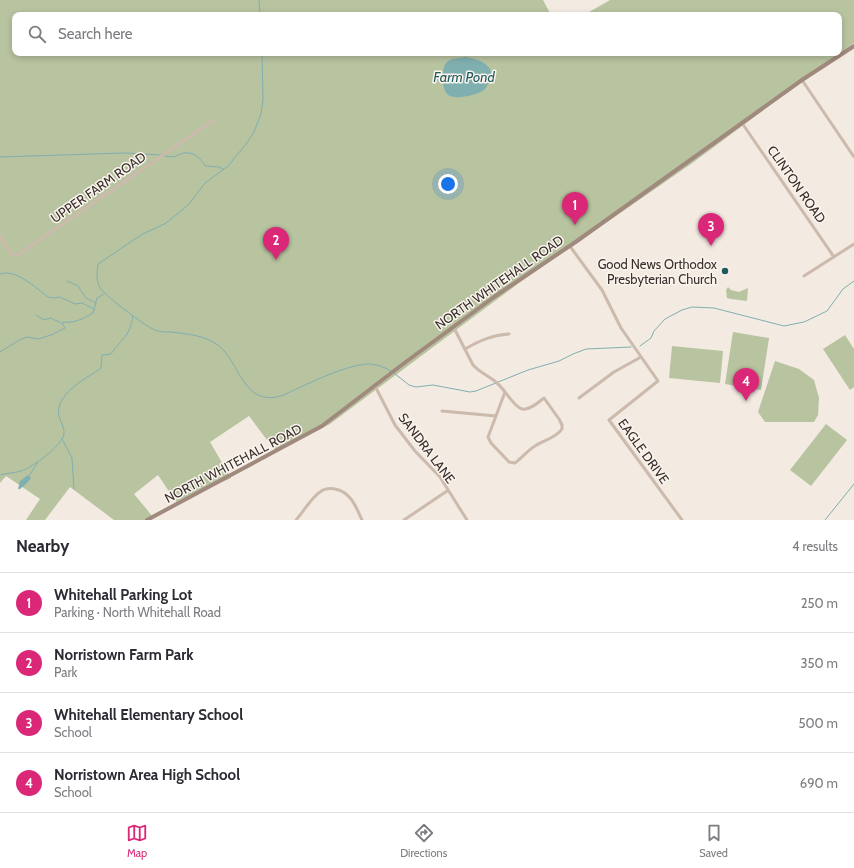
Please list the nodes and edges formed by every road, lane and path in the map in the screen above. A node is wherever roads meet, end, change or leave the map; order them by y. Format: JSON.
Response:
{"nodes":[{"id":1,"x":854,"y":47,"type":"edge"},
{"id":2,"x":842,"y":55,"type":"edge"},
{"id":3,"x":840,"y":56,"type":"edge"},
{"id":4,"x":802,"y":80,"type":"junction"},
{"id":5,"x":214,"y":120,"type":"dead end"},
{"id":6,"x":742,"y":123,"type":"junction"},
{"id":7,"x":854,"y":157,"type":"edge"},
{"id":8,"x":0,"y":236,"type":"edge"},
{"id":9,"x":854,"y":244,"type":"edge"},
{"id":10,"x":569,"y":245,"type":"junction"},
{"id":11,"x":834,"y":257,"type":"junction"},
{"id":12,"x":804,"y":276,"type":"dead end"},
{"id":13,"x":453,"y":326,"type":"junction"},
{"id":14,"x":509,"y":334,"type":"dead end"},
{"id":15,"x":465,"y":349,"type":"junction"},
{"id":16,"x":641,"y":356,"type":"junction"},
{"id":17,"x":375,"y":386,"type":"junction"},
{"id":18,"x":505,"y":392,"type":"junction"},
{"id":19,"x":579,"y":398,"type":"dead end"},
{"id":20,"x":442,"y":411,"type":"dead end"},
{"id":21,"x":496,"y":416,"type":"junction"},
{"id":22,"x":447,"y":491,"type":"junction"},
{"id":23,"x":147,"y":520,"type":"edge"},
{"id":24,"x":296,"y":520,"type":"edge"},
{"id":25,"x":362,"y":520,"type":"edge"},
{"id":26,"x":404,"y":520,"type":"edge"},
{"id":27,"x":467,"y":520,"type":"edge"},
{"id":28,"x":682,"y":520,"type":"edge"}],
"edges":[{"from":1,"to":2,"type":"main road","name":"NORTH WHITEHALL ROAD"},
{"from":3,"to":4,"type":"main road","name":"NORTH WHITEHALL ROAD"},
{"from":4,"to":6,"type":"main road","name":"NORTH WHITEHALL ROAD"},
{"from":4,"to":7,"type":"street"},
{"from":5,"to":8,"type":"street","name":"UPPER FARM ROAD"},
{"from":6,"to":10,"type":"main road","name":"NORTH WHITEHALL ROAD"},
{"from":6,"to":11,"type":"street","name":"CLINTON ROAD"},
{"from":9,"to":11,"type":"street"},
{"from":10,"to":13,"type":"main road","name":"NORTH WHITEHALL ROAD"},
{"from":10,"to":16,"type":"street","name":"EAGLE DRIVE"},
{"from":11,"to":12,"type":"street"},
{"from":13,"to":15,"type":"street"},
{"from":13,"to":17,"type":"main road","name":"NORTH WHITEHALL ROAD"},
{"from":14,"to":15,"type":"street"},
{"from":15,"to":18,"type":"street"},
{"from":16,"to":19,"type":"street"},
{"from":16,"to":28,"type":"street","name":"EAGLE DRIVE"},
{"from":17,"to":22,"type":"street","name":"SANDRA LANE"},
{"from":17,"to":23,"type":"main road","name":"NORTH WHITEHALL ROAD"},
{"from":18,"to":21,"type":"street"},
{"from":18,"to":21,"type":"street"},
{"from":20,"to":21,"type":"street"},
{"from":22,"to":26,"type":"street"},
{"from":22,"to":27,"type":"street","name":"SANDRA LANE"},
{"from":24,"to":25,"type":"street"}]}
